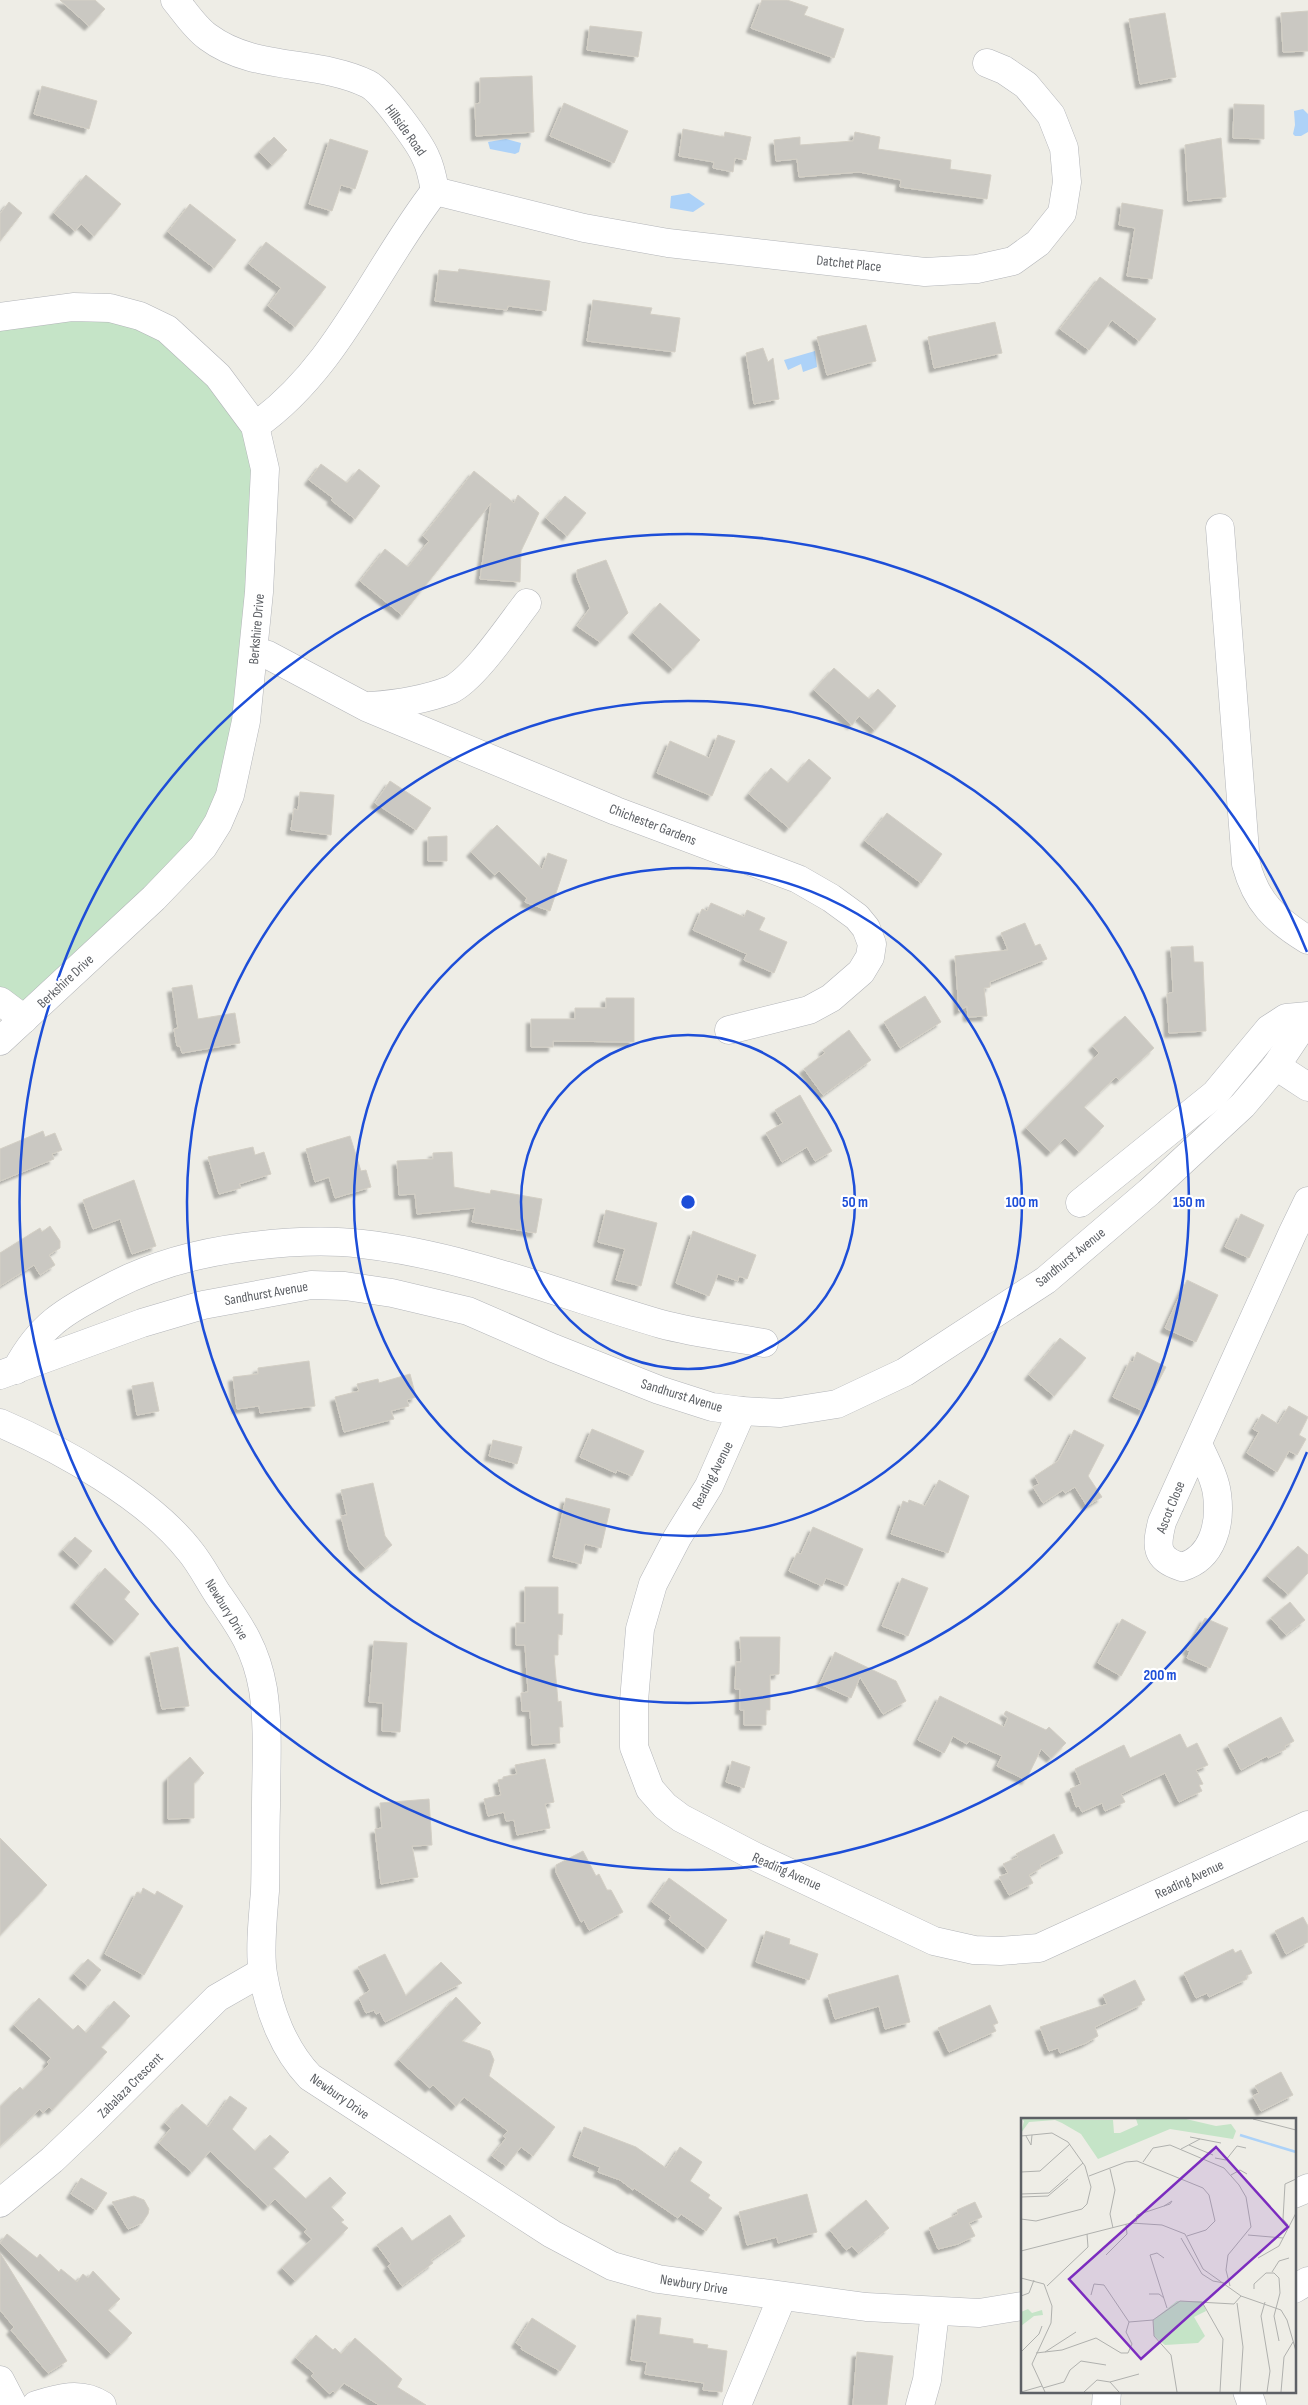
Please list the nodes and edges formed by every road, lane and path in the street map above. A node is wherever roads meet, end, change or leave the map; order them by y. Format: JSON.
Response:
{"nodes":[{"id":1,"x":175,"y":0,"type":"edge"},
{"id":2,"x":987,"y":64,"type":"dead end"},
{"id":3,"x":436,"y":191,"type":"junction"},
{"id":4,"x":0,"y":317,"type":"edge"},
{"id":5,"x":255,"y":426,"type":"junction"},
{"id":6,"x":1220,"y":528,"type":"dead end"},
{"id":7,"x":527,"y":603,"type":"dead end"},
{"id":8,"x":254,"y":651,"type":"junction"},
{"id":9,"x":366,"y":707,"type":"junction"},
{"id":10,"x":1308,"y":940,"type":"edge"},
{"id":11,"x":0,"y":1001,"type":"edge"},
{"id":12,"x":1308,"y":1017,"type":"edge"},
{"id":13,"x":24,"y":1019,"type":"junction"},
{"id":14,"x":728,"y":1030,"type":"dead end"},
{"id":15,"x":0,"y":1041,"type":"edge"},
{"id":16,"x":1276,"y":1066,"type":"junction"},
{"id":17,"x":1308,"y":1087,"type":"edge"},
{"id":18,"x":1308,"y":1201,"type":"edge"},
{"id":19,"x":1080,"y":1203,"type":"dead end"},
{"id":20,"x":764,"y":1343,"type":"dead end"},
{"id":21,"x":8,"y":1372,"type":"edge"},
{"id":22,"x":742,"y":1412,"type":"junction"},
{"id":23,"x":0,"y":1423,"type":"edge"},
{"id":24,"x":1198,"y":1444,"type":"dead end"},
{"id":25,"x":1308,"y":1825,"type":"edge"},
{"id":26,"x":262,"y":1972,"type":"junction"},
{"id":27,"x":1308,"y":2188,"type":"edge"},
{"id":28,"x":1296,"y":2193,"type":"edge"},
{"id":29,"x":0,"y":2203,"type":"edge"},
{"id":30,"x":1308,"y":2281,"type":"edge"},
{"id":31,"x":1296,"y":2288,"type":"edge"},
{"id":32,"x":782,"y":2297,"type":"junction"},
{"id":33,"x":1021,"y":2306,"type":"edge"},
{"id":34,"x":935,"y":2312,"type":"junction"},
{"id":35,"x":0,"y":2380,"type":"edge"},
{"id":36,"x":1107,"y":2392,"type":"edge"},
{"id":37,"x":1246,"y":2392,"type":"edge"},
{"id":38,"x":13,"y":2405,"type":"edge"},
{"id":39,"x":36,"y":2405,"type":"edge"},
{"id":40,"x":102,"y":2405,"type":"edge"},
{"id":41,"x":737,"y":2405,"type":"edge"},
{"id":42,"x":920,"y":2405,"type":"edge"},
{"id":43,"x":1106,"y":2405,"type":"edge"},
{"id":44,"x":1252,"y":2405,"type":"edge"}],
"edges":[{"from":1,"to":3,"type":"street","name":"Hillside Road"},
{"from":2,"to":3,"type":"street","name":"Datchet Place"},
{"from":3,"to":5,"type":"street"},
{"from":4,"to":5,"type":"street","name":"Berkshire Drive"},
{"from":5,"to":8,"type":"street","name":"Berkshire Drive"},
{"from":6,"to":10,"type":"street"},
{"from":7,"to":9,"type":"street"},
{"from":8,"to":9,"type":"street","name":"Chichester Gardens"},
{"from":8,"to":13,"type":"street","name":"Berkshire Drive"},
{"from":9,"to":14,"type":"street","name":"Chichester Gardens"},
{"from":11,"to":13,"type":"street"},
{"from":12,"to":16,"type":"street","name":"Sandhurst Avenue"},
{"from":12,"to":19,"type":"street"},
{"from":13,"to":15,"type":"street","name":"Berkshire Drive"},
{"from":16,"to":17,"type":"street"},
{"from":16,"to":22,"type":"street","name":"Sandhurst Avenue"},
{"from":18,"to":24,"type":"street"},
{"from":20,"to":21,"type":"street"},
{"from":21,"to":22,"type":"street","name":"Sandhurst Avenue"},
{"from":22,"to":25,"type":"street","name":"Reading Avenue"},
{"from":23,"to":26,"type":"street","name":"Newbury Drive"},
{"from":26,"to":29,"type":"street","name":"Zabalaza Crescent"},
{"from":26,"to":32,"type":"street","name":"Newbury Drive"},
{"from":27,"to":28,"type":"street"},
{"from":30,"to":31,"type":"street"},
{"from":32,"to":34,"type":"street","name":"Newbury Drive"},
{"from":32,"to":41,"type":"street"},
{"from":33,"to":34,"type":"street","name":"Newbury Drive"},
{"from":34,"to":42,"type":"street"},
{"from":35,"to":38,"type":"street"},
{"from":36,"to":43,"type":"street"},
{"from":37,"to":44,"type":"street"},
{"from":39,"to":40,"type":"street"}]}
